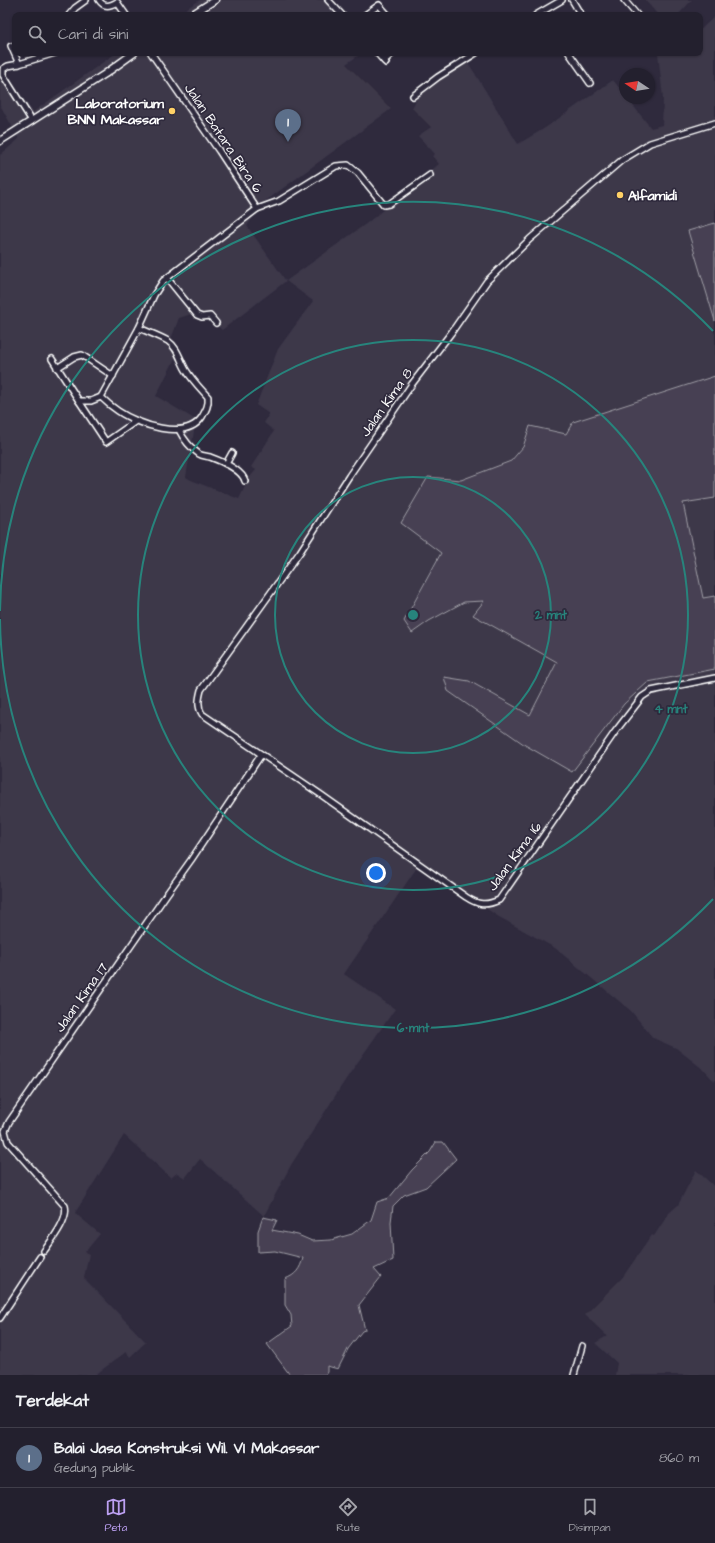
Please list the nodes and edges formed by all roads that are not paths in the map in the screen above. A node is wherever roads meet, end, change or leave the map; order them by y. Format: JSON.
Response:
{"nodes":[{"id":1,"x":99,"y":0,"type":"edge"},
{"id":2,"x":215,"y":0,"type":"edge"},
{"id":3,"x":328,"y":0,"type":"edge"},
{"id":4,"x":562,"y":0,"type":"edge"},
{"id":5,"x":572,"y":0,"type":"edge"},
{"id":6,"x":624,"y":0,"type":"edge"},
{"id":7,"x":83,"y":1,"type":"edge"},
{"id":8,"x":118,"y":1,"type":"edge"},
{"id":9,"x":377,"y":2,"type":"edge"},
{"id":10,"x":72,"y":12,"type":"edge"},
{"id":11,"x":124,"y":12,"type":"edge"},
{"id":12,"x":196,"y":12,"type":"edge"},
{"id":13,"x":339,"y":12,"type":"edge"},
{"id":14,"x":368,"y":12,"type":"edge"},
{"id":15,"x":385,"y":12,"type":"edge"},
{"id":16,"x":542,"y":12,"type":"edge"},
{"id":17,"x":579,"y":12,"type":"edge"},
{"id":18,"x":634,"y":12,"type":"edge"},
{"id":19,"x":15,"y":56,"type":"edge"},
{"id":20,"x":45,"y":56,"type":"edge"},
{"id":21,"x":130,"y":56,"type":"edge"},
{"id":22,"x":153,"y":56,"type":"edge"},
{"id":23,"x":379,"y":56,"type":"edge"},
{"id":24,"x":390,"y":56,"type":"edge"},
{"id":25,"x":471,"y":56,"type":"edge"},
{"id":26,"x":571,"y":56,"type":"edge"},
{"id":27,"x":19,"y":64,"type":"junction"},
{"id":28,"x":590,"y":83,"type":"dead end"},
{"id":29,"x":413,"y":96,"type":"dead end"},
{"id":30,"x":32,"y":121,"type":"junction"},
{"id":31,"x":715,"y":123,"type":"edge"},
{"id":32,"x":0,"y":141,"type":"edge"},
{"id":33,"x":430,"y":175,"type":"dead end"},
{"id":34,"x":257,"y":209,"type":"junction"},
{"id":35,"x":167,"y":278,"type":"junction"},
{"id":36,"x":216,"y":323,"type":"dead end"},
{"id":37,"x":139,"y":328,"type":"junction"},
{"id":38,"x":52,"y":359,"type":"dead end"},
{"id":39,"x":57,"y":368,"type":"junction"},
{"id":40,"x":113,"y":376,"type":"junction"},
{"id":41,"x":101,"y":397,"type":"junction"},
{"id":42,"x":79,"y":402,"type":"junction"},
{"id":43,"x":136,"y":421,"type":"junction"},
{"id":44,"x":179,"y":430,"type":"junction"},
{"id":45,"x":232,"y":453,"type":"dead end"},
{"id":46,"x":226,"y":464,"type":"junction"},
{"id":47,"x":245,"y":482,"type":"dead end"},
{"id":48,"x":715,"y":678,"type":"edge"},
{"id":49,"x":261,"y":755,"type":"junction"},
{"id":50,"x":44,"y":1251,"type":"dead end"},
{"id":51,"x":40,"y":1257,"type":"dead end"},
{"id":52,"x":0,"y":1318,"type":"edge"},
{"id":53,"x":582,"y":1346,"type":"dead end"},
{"id":54,"x":574,"y":1375,"type":"edge"}],
"edges":[{"from":1,"to":8,"type":"street"},
{"from":2,"to":12,"type":"street"},
{"from":3,"to":13,"type":"street"},
{"from":4,"to":16,"type":"street"},
{"from":5,"to":17,"type":"street"},
{"from":6,"to":18,"type":"street"},
{"from":7,"to":10,"type":"street"},
{"from":8,"to":11,"type":"street"},
{"from":9,"to":14,"type":"street"},
{"from":9,"to":15,"type":"street"},
{"from":19,"to":27,"type":"street"},
{"from":20,"to":27,"type":"street"},
{"from":21,"to":30,"type":"street"},
{"from":22,"to":34,"type":"street","name":"Jalan Batara Bira 6"},
{"from":23,"to":24,"type":"street"},
{"from":25,"to":29,"type":"street"},
{"from":26,"to":28,"type":"street"},
{"from":27,"to":30,"type":"street"},
{"from":30,"to":32,"type":"street"},
{"from":31,"to":49,"type":"street","name":"Jalan Kima 8"},
{"from":33,"to":34,"type":"street"},
{"from":34,"to":35,"type":"street","name":"Jalan Batara Bira 6"},
{"from":35,"to":36,"type":"street"},
{"from":35,"to":37,"type":"street","name":"Jalan Batara Bira 6"},
{"from":37,"to":40,"type":"street","name":"Jalan Batara Bira 6"},
{"from":37,"to":44,"type":"street"},
{"from":38,"to":39,"type":"street"},
{"from":39,"to":40,"type":"street"},
{"from":39,"to":42,"type":"street"},
{"from":40,"to":41,"type":"street","name":"Jalan Batara Bira 6"},
{"from":41,"to":42,"type":"street"},
{"from":41,"to":43,"type":"street"},
{"from":42,"to":43,"type":"street"},
{"from":43,"to":44,"type":"street"},
{"from":44,"to":46,"type":"street"},
{"from":45,"to":46,"type":"street"},
{"from":46,"to":47,"type":"street"},
{"from":48,"to":49,"type":"street","name":"Jalan Kima 16"},
{"from":49,"to":50,"type":"street","name":"Jalan Kima 17"},
{"from":51,"to":52,"type":"street"},
{"from":53,"to":54,"type":"street"}]}
